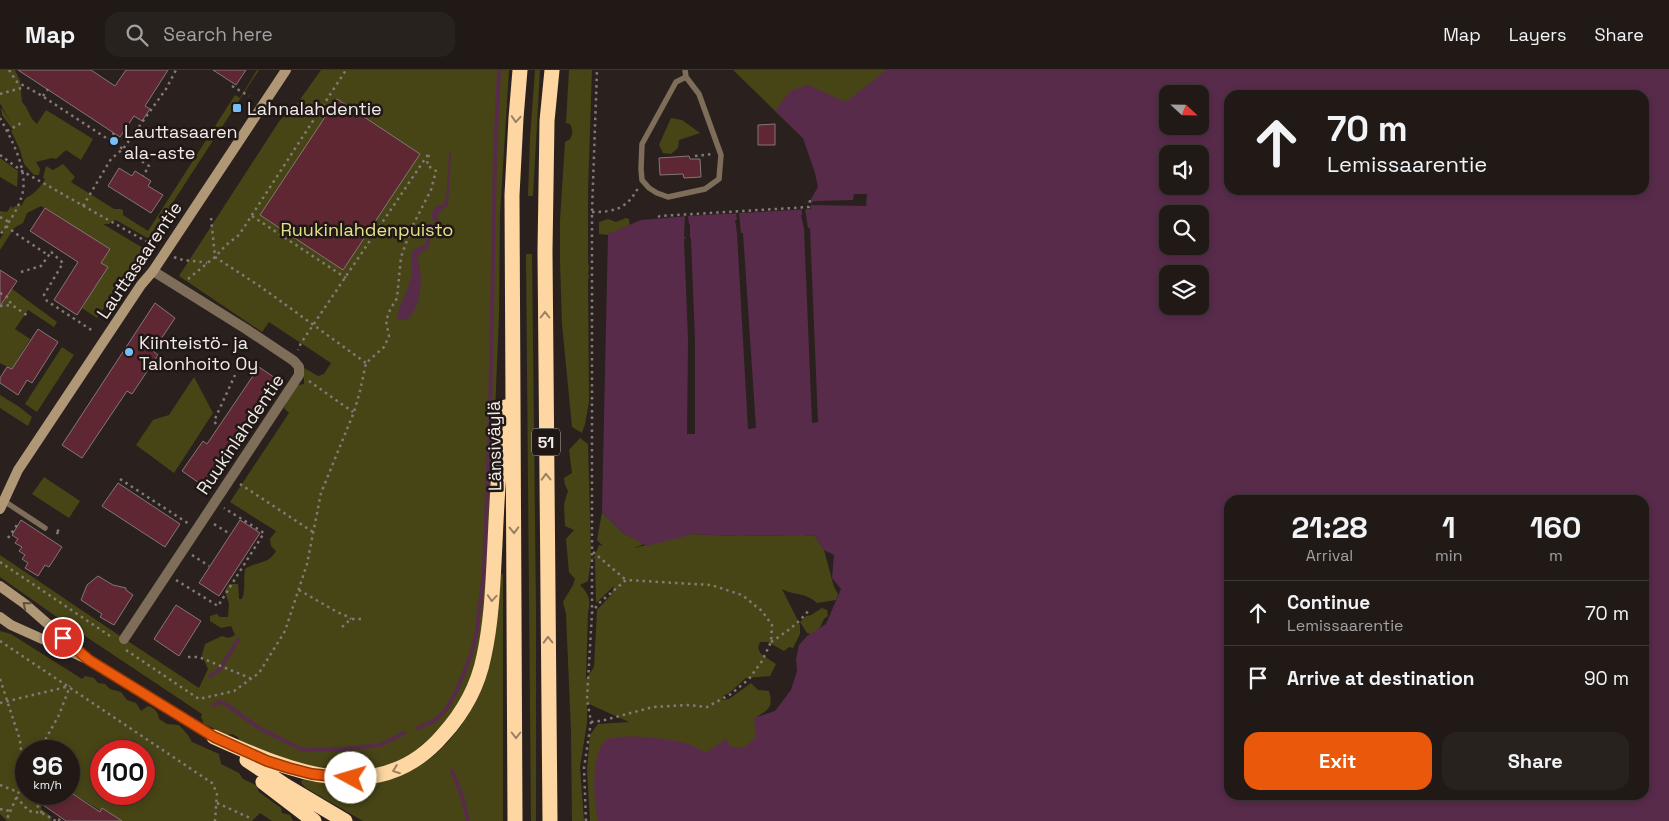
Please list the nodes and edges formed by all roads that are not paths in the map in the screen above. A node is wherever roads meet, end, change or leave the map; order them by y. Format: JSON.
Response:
{"nodes":[{"id":1,"x":286,"y":70,"type":"edge"},
{"id":2,"x":520,"y":70,"type":"edge"},
{"id":3,"x":552,"y":70,"type":"edge"},
{"id":4,"x":685,"y":73,"type":"edge"},
{"id":5,"x":153,"y":271,"type":"junction"},
{"id":6,"x":512,"y":341,"type":"junction"},
{"id":7,"x":19,"y":469,"type":"junction"},
{"id":8,"x":0,"y":490,"type":"edge"},
{"id":9,"x":2,"y":505,"type":"edge"},
{"id":10,"x":45,"y":528,"type":"dead end"},
{"id":11,"x":0,"y":586,"type":"edge"},
{"id":12,"x":0,"y":618,"type":"edge"},
{"id":13,"x":122,"y":641,"type":"road end"},
{"id":14,"x":89,"y":660,"type":"junction"},
{"id":15,"x":214,"y":737,"type":"junction"},
{"id":16,"x":314,"y":821,"type":"edge"},
{"id":17,"x":345,"y":821,"type":"edge"},
{"id":18,"x":515,"y":821,"type":"edge"},
{"id":19,"x":550,"y":821,"type":"edge"}],
"edges":[{"from":1,"to":5,"type":"main road","name":"Lauttasaarentie"},
{"from":2,"to":6,"type":"highway","name":"Länsiväylä","number":"51","one_way":true},
{"from":19,"to":3,"type":"highway","number":"51","one_way":true},
{"from":4,"to":4,"type":"lane"},
{"from":5,"to":7,"type":"main road","name":"Lauttasaarentie"},
{"from":5,"to":13,"type":"street","name":"Ruukinlahdentie"},
{"from":6,"to":15,"type":"highway","one_way":true},
{"from":6,"to":18,"type":"highway","name":"Länsiväylä","number":"51","one_way":true},
{"from":7,"to":8,"type":"main road","name":"Lauttasaarentie"},
{"from":7,"to":9,"type":"main road","name":"Lauttasaarentie"},
{"from":9,"to":10,"type":"lane"},
{"from":14,"to":11,"type":"main road","one_way":true},
{"from":12,"to":14,"type":"main road"},
{"from":14,"to":15,"type":"main road"},
{"from":15,"to":16,"type":"highway"},
{"from":15,"to":17,"type":"highway"}]}
